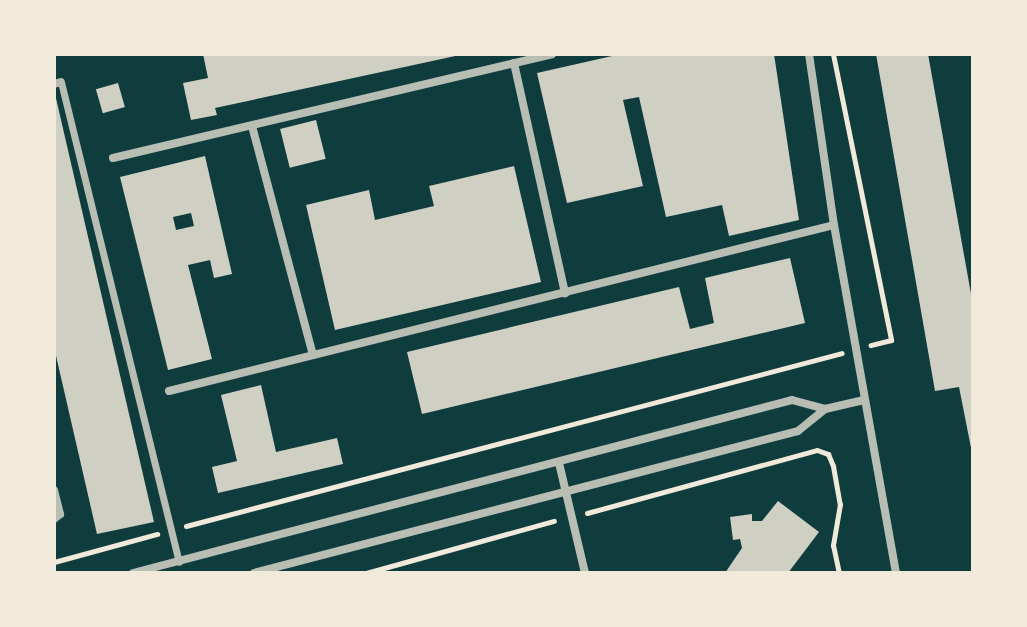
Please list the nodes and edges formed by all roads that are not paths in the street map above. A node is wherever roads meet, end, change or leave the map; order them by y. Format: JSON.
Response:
{"nodes":[{"id":1,"x":552,"y":54,"type":"edge"},
{"id":2,"x":809,"y":54,"type":"edge"},
{"id":3,"x":514,"y":63,"type":"junction"},
{"id":4,"x":58,"y":83,"type":"edge"},
{"id":5,"x":252,"y":126,"type":"junction"},
{"id":6,"x":113,"y":158,"type":"dead end"},
{"id":7,"x":834,"y":225,"type":"junction"},
{"id":8,"x":565,"y":293,"type":"junction"},
{"id":9,"x":313,"y":355,"type":"junction"},
{"id":10,"x":169,"y":391,"type":"dead end"},
{"id":11,"x":864,"y":400,"type":"junction"},
{"id":12,"x":825,"y":409,"type":"junction"},
{"id":13,"x":559,"y":463,"type":"junction"},
{"id":14,"x":54,"y":490,"type":"edge"},
{"id":15,"x":569,"y":493,"type":"junction"},
{"id":16,"x":54,"y":519,"type":"edge"},
{"id":17,"x":179,"y":562,"type":"junction"},
{"id":18,"x":133,"y":573,"type":"edge"},
{"id":19,"x":254,"y":573,"type":"edge"},
{"id":20,"x":585,"y":573,"type":"edge"},
{"id":21,"x":896,"y":573,"type":"edge"}],
"edges":[{"from":1,"to":3,"type":"street"},
{"from":2,"to":7,"type":"street"},
{"from":3,"to":5,"type":"street"},
{"from":3,"to":8,"type":"street"},
{"from":4,"to":17,"type":"street"},
{"from":5,"to":6,"type":"street"},
{"from":5,"to":9,"type":"street"},
{"from":7,"to":8,"type":"street"},
{"from":7,"to":11,"type":"street"},
{"from":8,"to":9,"type":"street"},
{"from":9,"to":10,"type":"street"},
{"from":11,"to":12,"type":"street"},
{"from":11,"to":21,"type":"street"},
{"from":12,"to":13,"type":"street"},
{"from":12,"to":15,"type":"street"},
{"from":13,"to":15,"type":"street"},
{"from":13,"to":17,"type":"street"},
{"from":14,"to":16,"type":"street"},
{"from":15,"to":19,"type":"street"},
{"from":15,"to":20,"type":"street"},
{"from":17,"to":18,"type":"street"}]}
